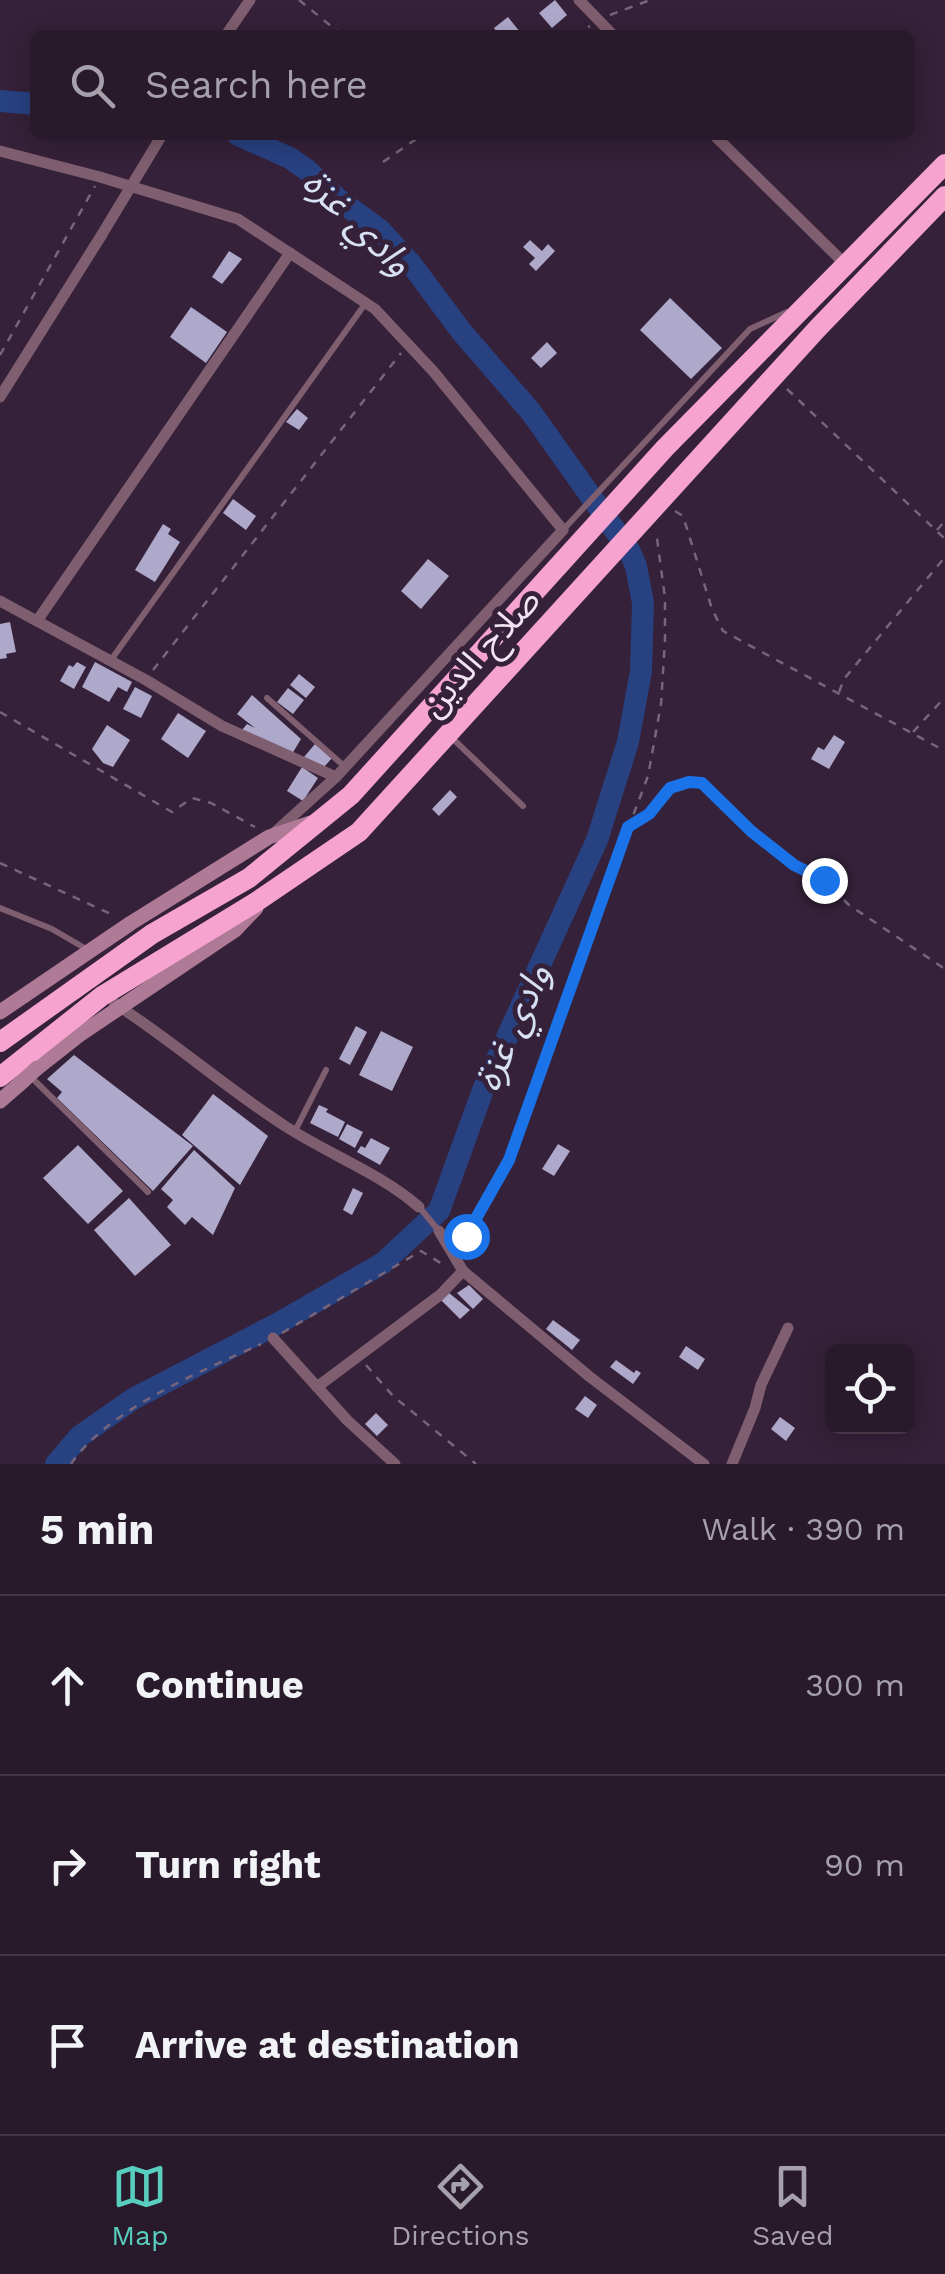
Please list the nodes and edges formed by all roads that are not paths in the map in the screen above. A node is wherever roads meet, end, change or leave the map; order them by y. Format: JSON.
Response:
{"nodes":[{"id":1,"x":250,"y":0,"type":"edge"},
{"id":2,"x":579,"y":0,"type":"edge"},
{"id":3,"x":229,"y":30,"type":"edge"},
{"id":4,"x":608,"y":30,"type":"edge"},
{"id":5,"x":159,"y":140,"type":"edge"},
{"id":6,"x":719,"y":140,"type":"edge"},
{"id":7,"x":0,"y":151,"type":"edge"},
{"id":8,"x":945,"y":164,"type":"edge"},
{"id":9,"x":945,"y":197,"type":"edge"},
{"id":10,"x":290,"y":253,"type":"junction"},
{"id":11,"x":846,"y":265,"type":"junction"},
{"id":12,"x":366,"y":303,"type":"junction"},
{"id":13,"x":807,"y":304,"type":"junction"},
{"id":14,"x":0,"y":397,"type":"edge"},
{"id":15,"x":562,"y":530,"type":"junction"},
{"id":16,"x":0,"y":601,"type":"edge"},
{"id":17,"x":37,"y":621,"type":"junction"},
{"id":18,"x":111,"y":660,"type":"junction"},
{"id":19,"x":267,"y":698,"type":"dead end"},
{"id":20,"x":450,"y":735,"type":"junction"},
{"id":21,"x":340,"y":772,"type":"junction"},
{"id":22,"x":523,"y":806,"type":"dead end"},
{"id":23,"x":323,"y":818,"type":"junction"},
{"id":24,"x":269,"y":838,"type":"junction"},
{"id":25,"x":269,"y":894,"type":"junction"},
{"id":26,"x":0,"y":908,"type":"edge"},
{"id":27,"x":90,"y":951,"type":"junction"},
{"id":28,"x":102,"y":996,"type":"junction"},
{"id":29,"x":121,"y":1008,"type":"junction"},
{"id":30,"x":0,"y":1012,"type":"edge"},
{"id":31,"x":0,"y":1042,"type":"edge"},
{"id":32,"x":326,"y":1070,"type":"dead end"},
{"id":33,"x":19,"y":1072,"type":"edge"},
{"id":34,"x":0,"y":1101,"type":"edge"},
{"id":35,"x":294,"y":1132,"type":"junction"},
{"id":36,"x":148,"y":1192,"type":"dead end"},
{"id":37,"x":419,"y":1207,"type":"joint"},
{"id":38,"x":439,"y":1230,"type":"joint"},
{"id":39,"x":463,"y":1271,"type":"junction"},
{"id":40,"x":788,"y":1328,"type":"dead end"},
{"id":41,"x":272,"y":1338,"type":"dead end"},
{"id":42,"x":317,"y":1388,"type":"junction"},
{"id":43,"x":395,"y":1464,"type":"edge"},
{"id":44,"x":704,"y":1464,"type":"edge"},
{"id":45,"x":732,"y":1464,"type":"edge"}],
"edges":[{"from":1,"to":3,"type":"street"},
{"from":2,"to":4,"type":"street"},
{"from":5,"to":14,"type":"street","bridge":true},
{"from":6,"to":11,"type":"street"},
{"from":7,"to":10,"type":"street"},
{"from":8,"to":11,"type":"highway","name":"صلاح الدين"},
{"from":9,"to":20,"type":"highway","name":"صلاح الدين"},
{"from":10,"to":12,"type":"street"},
{"from":10,"to":17,"type":"street"},
{"from":11,"to":13,"type":"highway","name":"صلاح الدين"},
{"from":12,"to":15,"type":"street"},
{"from":12,"to":18,"type":"lane"},
{"from":13,"to":15,"type":"lane"},
{"from":13,"to":23,"type":"highway","name":"صلاح الدين"},
{"from":15,"to":21,"type":"street"},
{"from":16,"to":17,"type":"street"},
{"from":17,"to":18,"type":"street"},
{"from":18,"to":21,"type":"street"},
{"from":19,"to":21,"type":"lane"},
{"from":20,"to":22,"type":"lane"},
{"from":20,"to":25,"type":"highway","name":"صلاح الدين"},
{"from":21,"to":24,"type":"street"},
{"from":23,"to":24,"type":"main road"},
{"from":23,"to":31,"type":"highway","name":"صلاح الدين"},
{"from":24,"to":27,"type":"main road"},
{"from":25,"to":28,"type":"highway","name":"صلاح الدين"},
{"from":25,"to":29,"type":"main road"},
{"from":26,"to":27,"type":"lane"},
{"from":27,"to":30,"type":"main road"},
{"from":28,"to":29,"type":"street"},
{"from":28,"to":33,"type":"highway","name":"صلاح الدين"},
{"from":29,"to":33,"type":"main road"},
{"from":29,"to":35,"type":"street"},
{"from":32,"to":35,"type":"lane"},
{"from":33,"to":34,"type":"main road"},
{"from":33,"to":36,"type":"lane"},
{"from":35,"to":37,"type":"street"},
{"from":37,"to":38,"type":"lane"},
{"from":38,"to":39,"type":"street"},
{"from":39,"to":42,"type":"street"},
{"from":39,"to":44,"type":"street"},
{"from":40,"to":45,"type":"street"},
{"from":41,"to":42,"type":"street"},
{"from":42,"to":43,"type":"street"}]}
